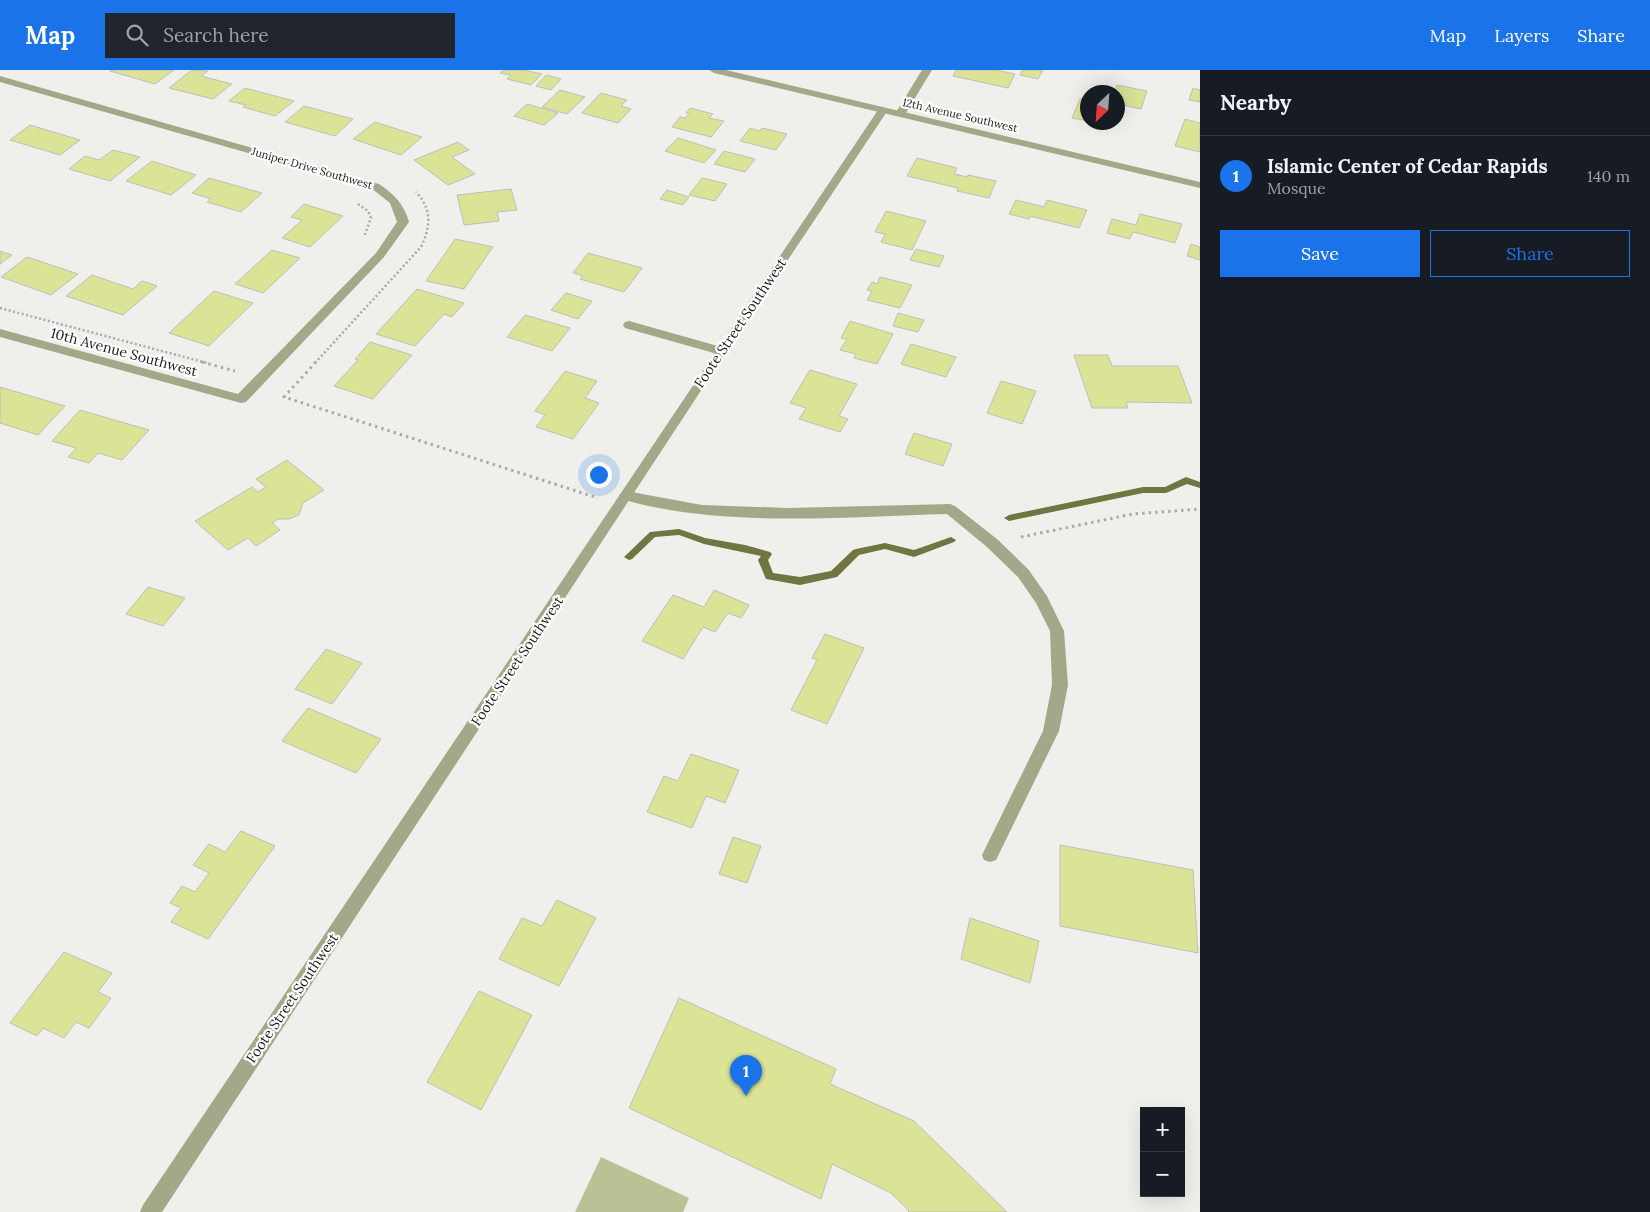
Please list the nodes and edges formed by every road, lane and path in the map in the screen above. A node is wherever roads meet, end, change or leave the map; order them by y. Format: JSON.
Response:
{"nodes":[{"id":1,"x":714,"y":70,"type":"edge"},
{"id":2,"x":927,"y":70,"type":"edge"},
{"id":3,"x":0,"y":80,"type":"edge"},
{"id":4,"x":883,"y":110,"type":"junction"},
{"id":5,"x":900,"y":114,"type":"junction"},
{"id":6,"x":1200,"y":185,"type":"edge"},
{"id":7,"x":356,"y":203,"type":"dead end"},
{"id":8,"x":360,"y":244,"type":"dead end"},
{"id":9,"x":0,"y":308,"type":"edge"},
{"id":10,"x":628,"y":325,"type":"dead end"},
{"id":11,"x":0,"y":334,"type":"edge"},
{"id":12,"x":721,"y":351,"type":"junction"},
{"id":13,"x":242,"y":365,"type":"dead end"},
{"id":14,"x":241,"y":399,"type":"joint"},
{"id":15,"x":626,"y":496,"type":"junction"},
{"id":16,"x":1200,"y":509,"type":"edge"},
{"id":17,"x":992,"y":543,"type":"junction"},
{"id":18,"x":990,"y":855,"type":"dead end"},
{"id":19,"x":150,"y":1212,"type":"edge"}],
"edges":[{"from":1,"to":4,"type":"street","name":"12th Avenue Southwest"},
{"from":2,"to":5,"type":"street"},
{"from":3,"to":14,"type":"street","name":"Juniper Drive Southwest"},
{"from":4,"to":5,"type":"street","name":"12th Avenue Southwest"},
{"from":4,"to":12,"type":"street","name":"Foote Street Southwest"},
{"from":5,"to":6,"type":"street","name":"12th Avenue Southwest"},
{"from":7,"to":8,"type":"path"},
{"from":9,"to":13,"type":"path"},
{"from":10,"to":12,"type":"street"},
{"from":11,"to":14,"type":"street","name":"10th Avenue Southwest"},
{"from":12,"to":15,"type":"street","name":"Foote Street Southwest"},
{"from":15,"to":17,"type":"street"},
{"from":15,"to":19,"type":"street","name":"Foote Street Southwest"},
{"from":16,"to":17,"type":"path"},
{"from":17,"to":18,"type":"street"}]}
